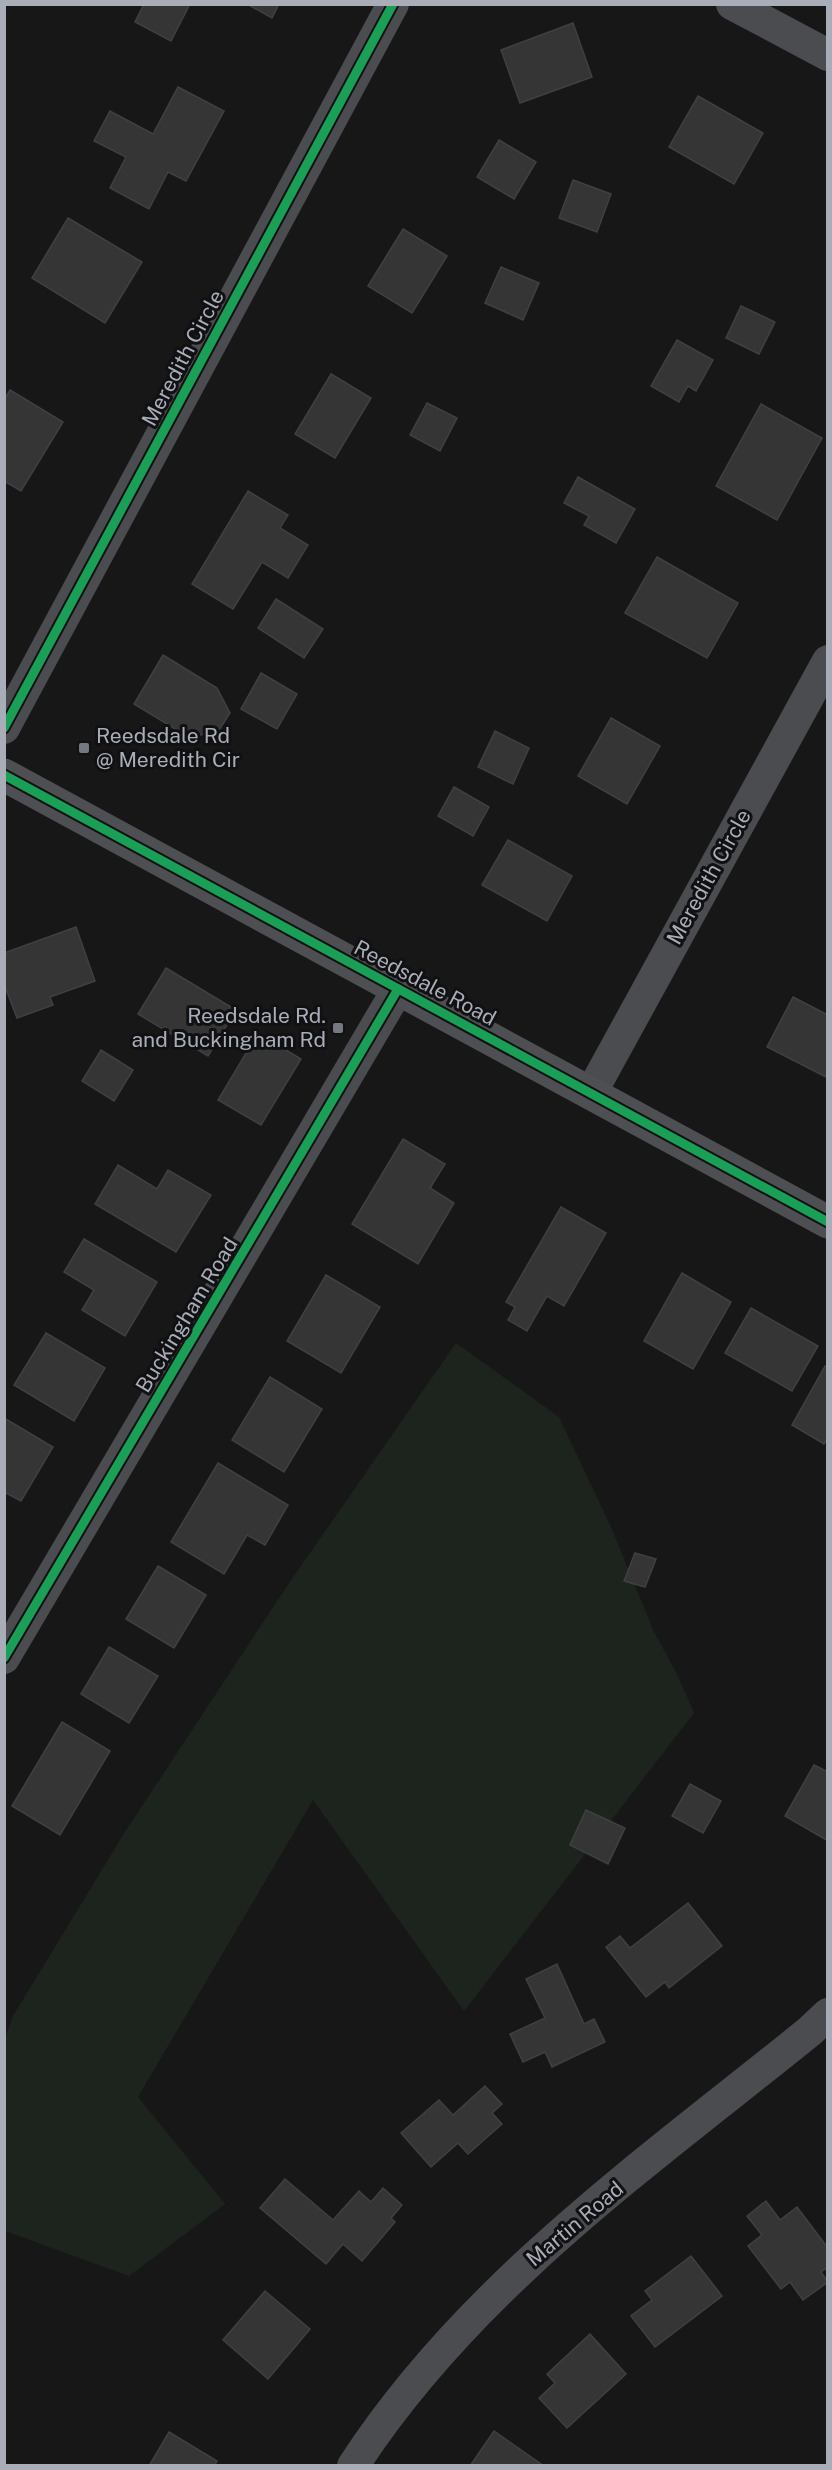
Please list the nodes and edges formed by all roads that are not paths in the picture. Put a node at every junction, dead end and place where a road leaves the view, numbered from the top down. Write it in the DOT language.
graph roads {
  1 [pos="393,4"];
  2 [pos="732,4"];
  3 [pos="828,55"];
  4 [pos="828,661"];
  5 [pos="4,728"];
  6 [pos="4,775"];
  7 [pos="398,989"];
  8 [pos="591,1093"];
  9 [pos="828,1222"];
  10 [pos="4,1658"];
  11 [pos="828,2014"];
  12 [pos="353,2466"];
  1 -- 5 [label="street, Meredith Circle"];
  2 -- 3 [label="street"];
  4 -- 8 [label="street, Meredith Circle"];
  6 -- 7 [label="main road, Reedsdale Road"];
  7 -- 8 [label="main road, Reedsdale Road"];
  7 -- 10 [label="street, Buckingham Road"];
  8 -- 9 [label="main road, Reedsdale Road"];
  11 -- 12 [label="street, Martin Road"];
}
